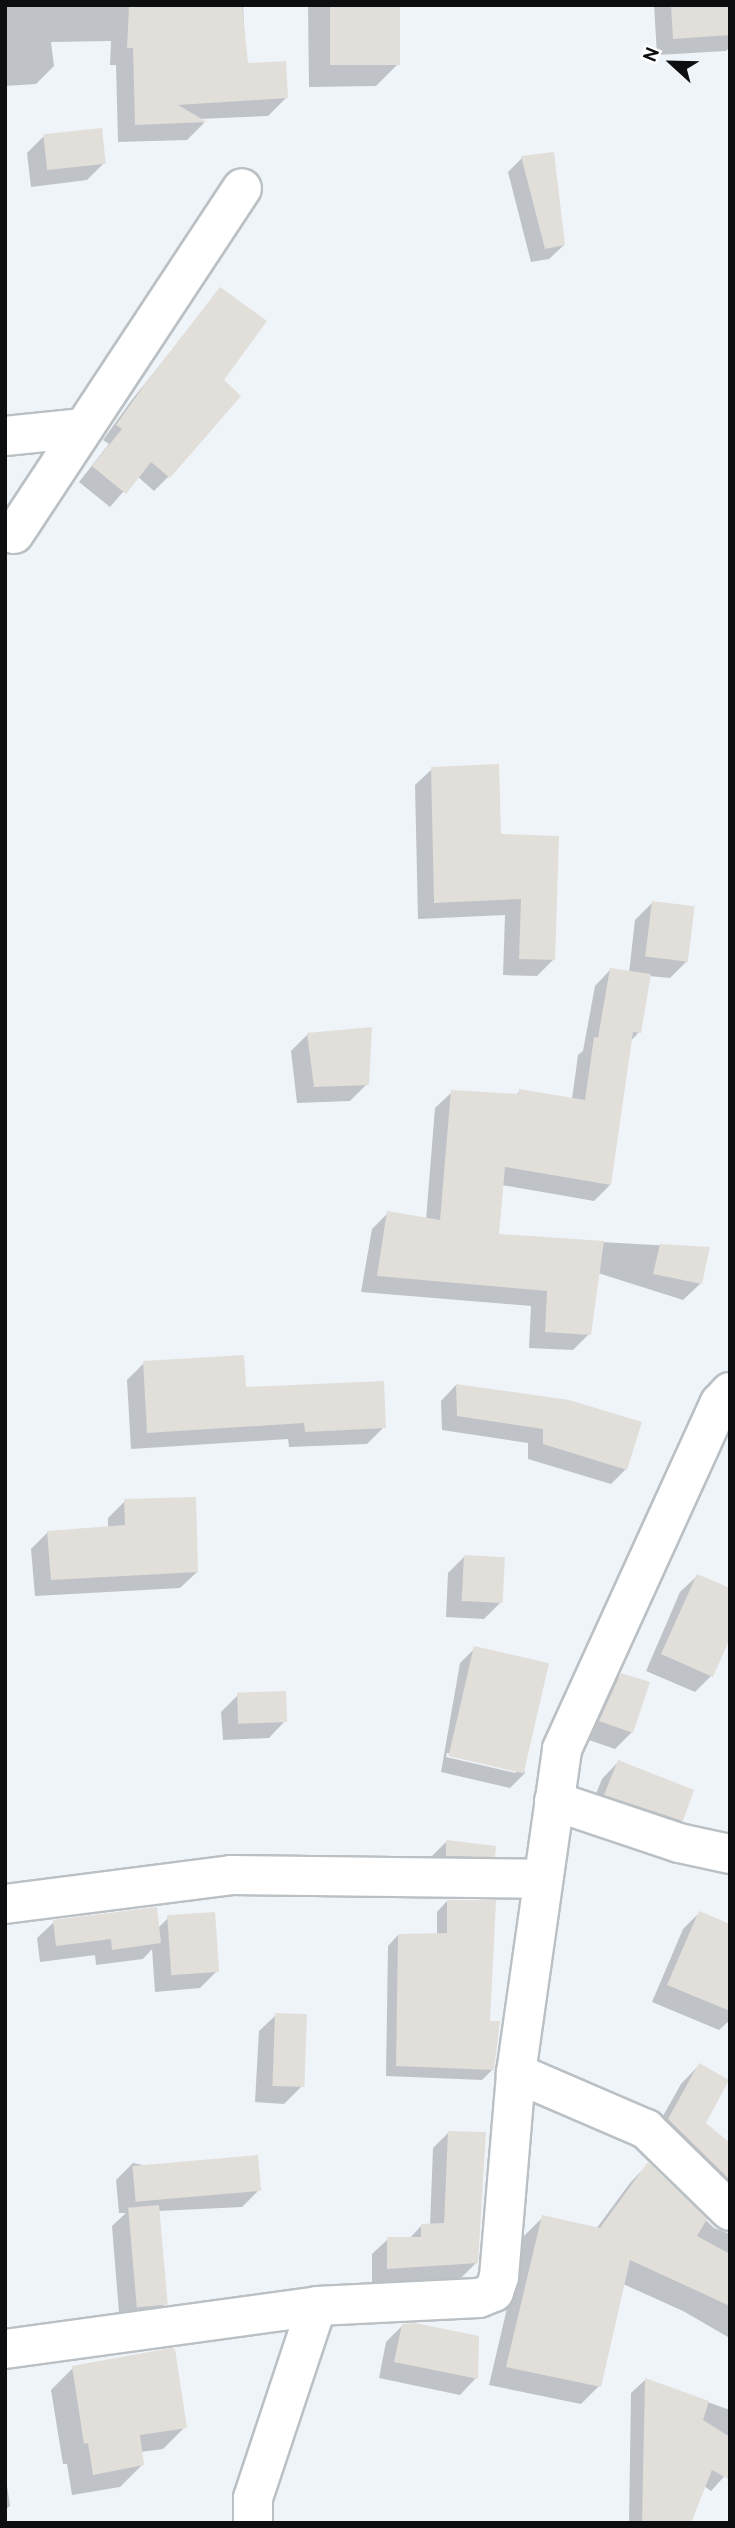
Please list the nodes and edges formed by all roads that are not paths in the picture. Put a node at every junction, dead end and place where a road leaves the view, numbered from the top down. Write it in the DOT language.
graph roads {
  1 [pos="242,188"];
  2 [pos="84,428"];
  3 [pos="5,436"];
  4 [pos="14,534"];
  5 [pos="730,1392"];
  6 [pos="554,1801"];
  7 [pos="730,1854"];
  8 [pos="543,1879"];
  9 [pos="5,1904"];
  10 [pos="516,2073"];
  11 [pos="730,2211"];
  12 [pos="317,2306"];
  13 [pos="5,2349"];
  14 [pos="253,2523"];
  1 -- 2 [label="street"];
  2 -- 3 [label="street"];
  2 -- 4 [label="street"];
  5 -- 6 [label="street"];
  6 -- 7 [label="street"];
  6 -- 8 [label="street"];
  8 -- 9 [label="street"];
  8 -- 10 [label="street"];
  10 -- 11 [label="street"];
  10 -- 12 [label="street"];
  12 -- 13 [label="street"];
  12 -- 14 [label="street"];
}
